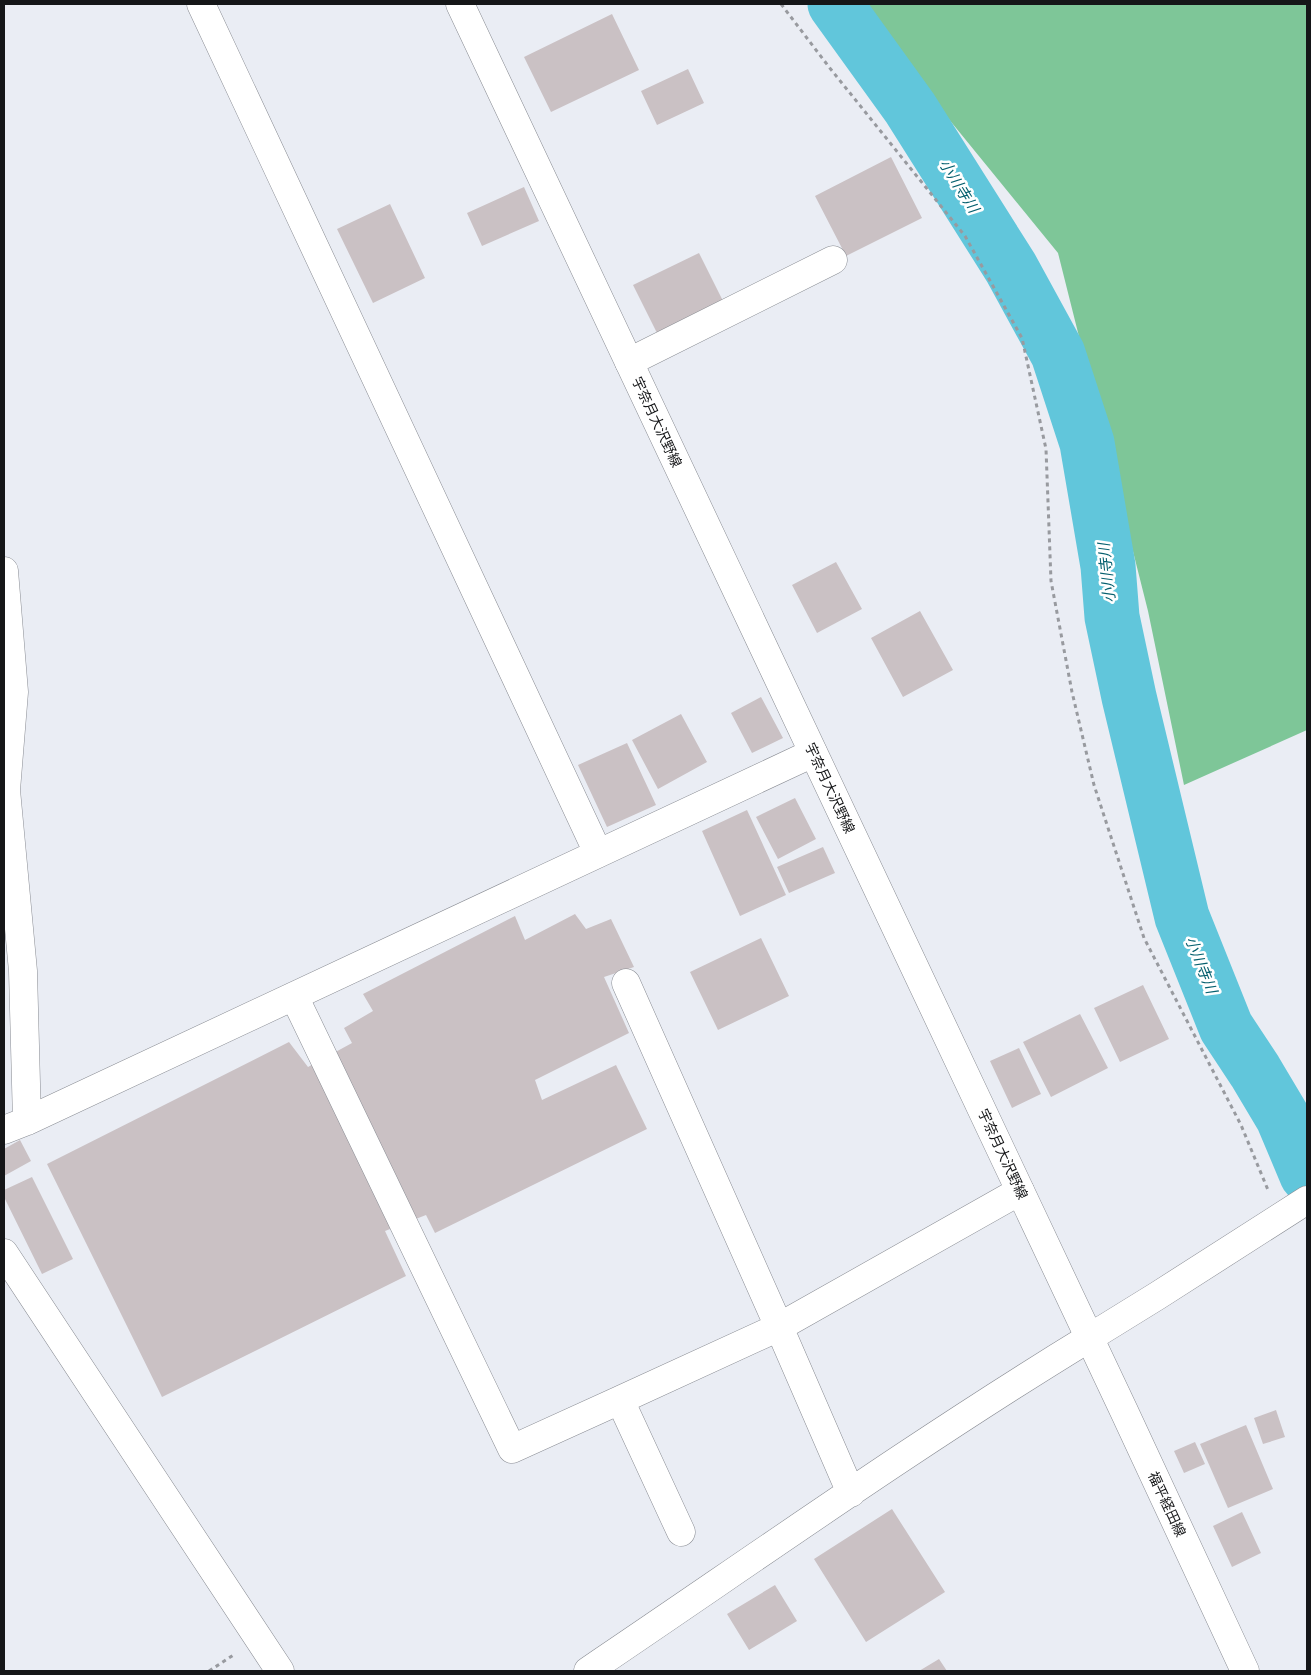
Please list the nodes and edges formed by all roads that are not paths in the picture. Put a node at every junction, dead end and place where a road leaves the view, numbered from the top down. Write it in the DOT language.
graph roads {
  1 [pos="201,4"];
  2 [pos="460,4"];
  3 [pos="833,260"];
  4 [pos="628,362"];
  5 [pos="4,571"];
  6 [pos="813,753"];
  7 [pos="598,853"];
  8 [pos="626,983"];
  9 [pos="294,996"];
  10 [pos="16,1125"];
  11 [pos="1020,1191"];
  12 [pos="1307,1200"];
  13 [pos="4,1254"];
  14 [pos="779,1328"];
  15 [pos="1089,1338"];
  16 [pos="620,1400"];
  17 [pos="851,1493"];
  18 [pos="681,1532"];
  19 [pos="604,1667"];
  20 [pos="280,1671"];
  21 [pos="1244,1671"];
  1 -- 7 [label="street"];
  2 -- 4 [label="street, 宇奈月大沢野線"];
  3 -- 4 [label="street"];
  4 -- 6 [label="street, 宇奈月大沢野線"];
  5 -- 10 [label="street"];
  6 -- 7 [label="street"];
  6 -- 11 [label="street, 宇奈月大沢野線"];
  7 -- 9 [label="street"];
  8 -- 14 [label="street"];
  9 -- 10 [label="street"];
  9 -- 16 [label="street"];
  11 -- 14 [label="street"];
  11 -- 15 [label="street, 宇奈月大沢野線"];
  12 -- 15 [label="street"];
  13 -- 20 [label="street"];
  14 -- 16 [label="street"];
  14 -- 17 [label="street"];
  15 -- 17 [label="street"];
  15 -- 21 [label="street, 福平経田線"];
  16 -- 18 [label="street"];
  17 -- 19 [label="street"];
}
